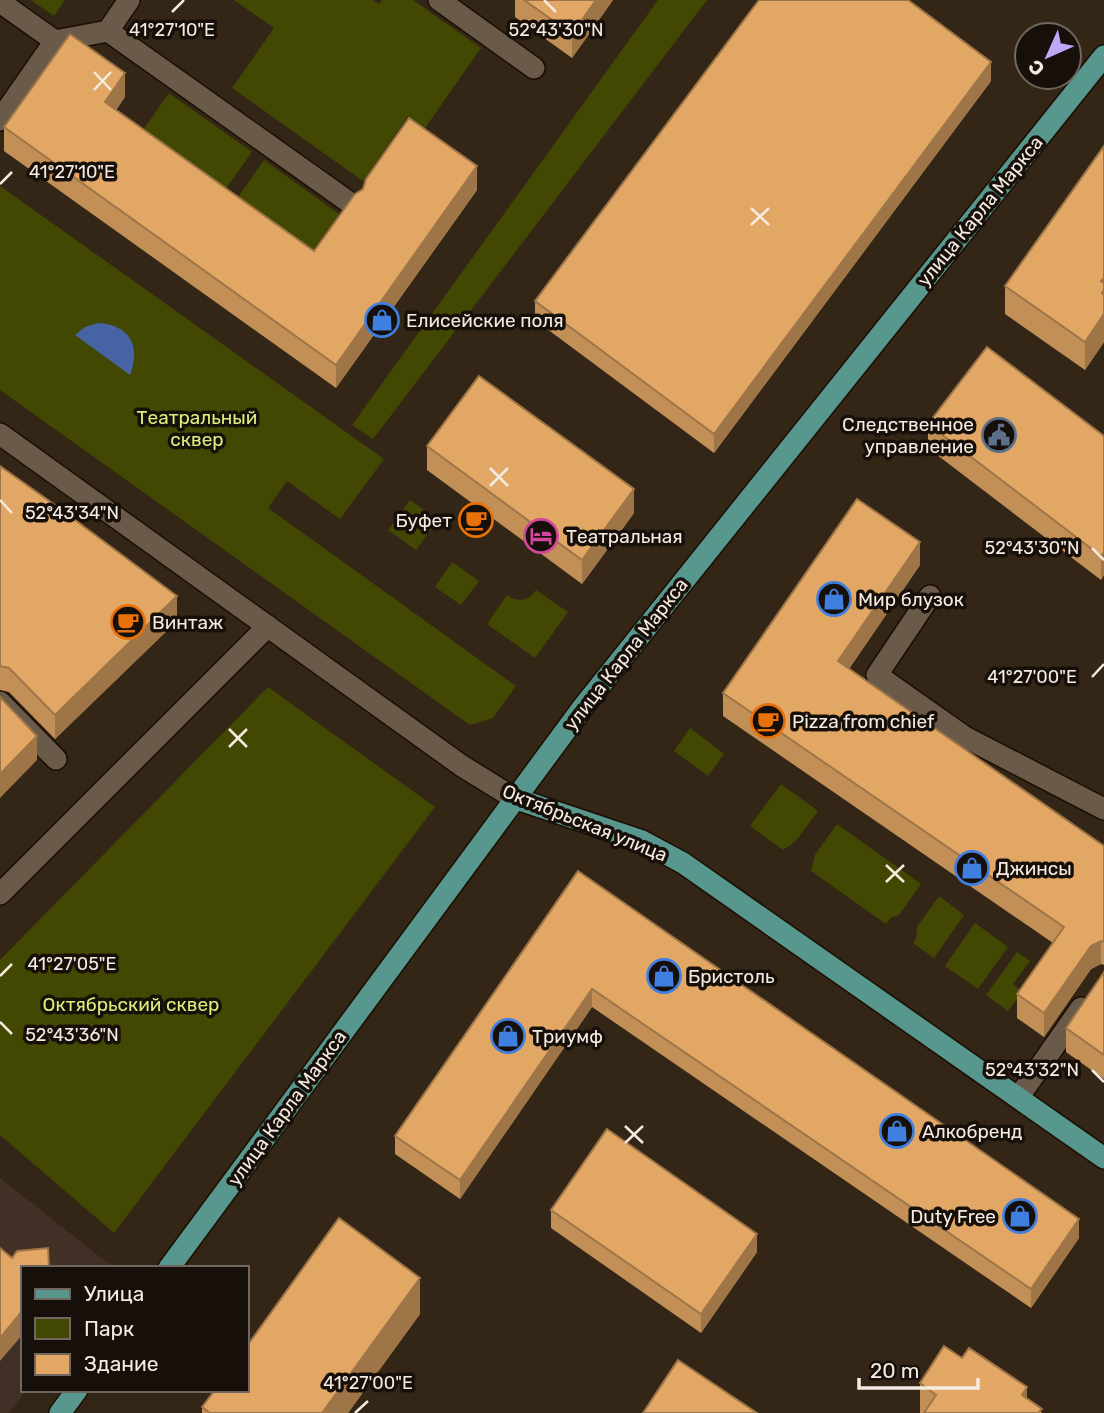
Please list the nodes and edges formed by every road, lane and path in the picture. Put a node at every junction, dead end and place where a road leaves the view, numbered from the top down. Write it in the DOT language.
graph roads {
  1 [pos="129,0"];
  2 [pos="439,0"];
  3 [pos="0,2"];
  4 [pos="108,31"];
  5 [pos="55,41"];
  6 [pos="1104,56"];
  7 [pos="534,68"];
  8 [pos="0,120"];
  9 [pos="353,205"];
  10 [pos="0,434"];
  11 [pos="930,596"];
  12 [pos="268,626"];
  13 [pos="0,702"];
  14 [pos="56,759"];
  15 [pos="513,799"];
  16 [pos="1104,808"];
  17 [pos="0,894"];
  18 [pos="1089,996"];
  19 [pos="1018,1098"];
  20 [pos="1104,1158"];
  21 [pos="170,1266"];
  22 [pos="76,1392"];
  23 [pos="61,1413"];
  1 -- 4 [label="street"];
  2 -- 7 [label="street"];
  3 -- 5 [label="street"];
  4 -- 5 [label="street"];
  4 -- 9 [label="street"];
  5 -- 8 [label="street"];
  6 -- 15 [label="main road, улица Карла Маркса"];
  10 -- 12 [label="street, Октябрьская улица"];
  11 -- 16 [label="street"];
  12 -- 15 [label="street, Октябрьская улица"];
  12 -- 17 [label="street"];
  13 -- 14 [label="street"];
  15 -- 19 [label="main road, Октябрьская улица"];
  15 -- 21 [label="main road, улица Карла Маркса"];
  18 -- 19 [label="street"];
  19 -- 20 [label="main road, Октябрьская улица"];
  22 -- 23 [label="main road"];
}
